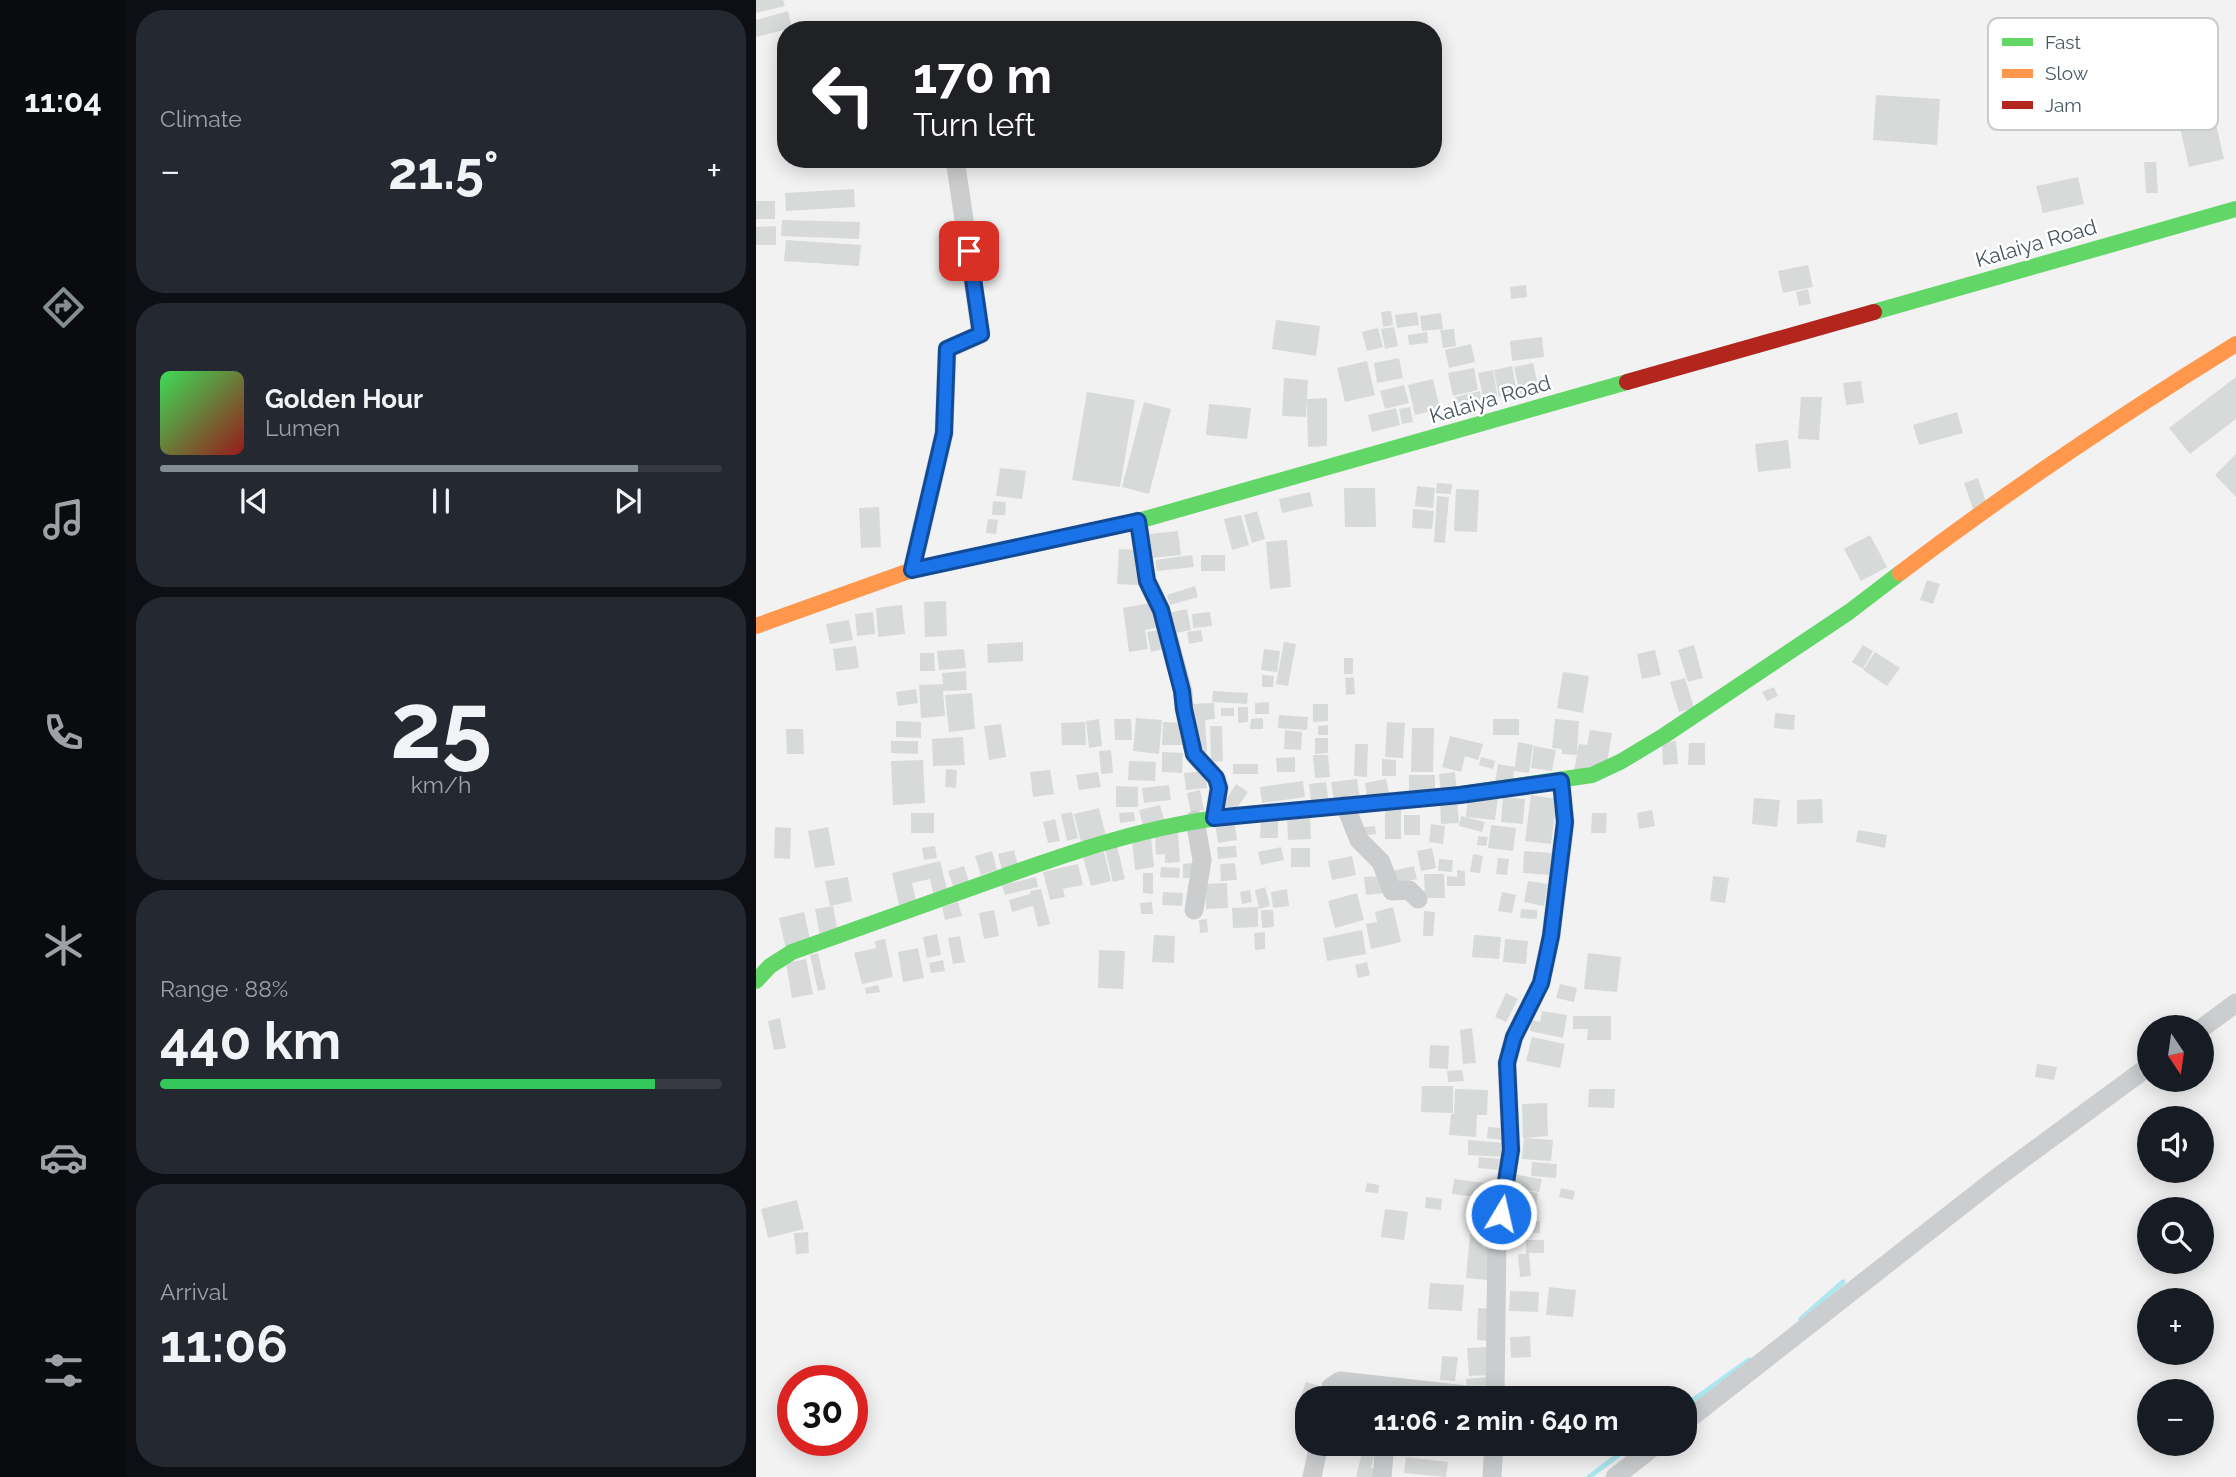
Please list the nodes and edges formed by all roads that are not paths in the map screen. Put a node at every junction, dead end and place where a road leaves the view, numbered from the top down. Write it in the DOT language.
graph roads {
  1 [pos="956,168"];
  2 [pos="2236,209"];
  3 [pos="2236,344"];
  4 [pos="1138,521"];
  5 [pos="912,570"];
  6 [pos="756,626"];
  7 [pos="1561,781"];
  8 [pos="1345,805"];
  9 [pos="1204,819"];
  10 [pos="1418,899"];
  11 [pos="1194,910"];
  12 [pos="756,981"];
  13 [pos="2236,1003"];
  14 [pos="2214,1019"];
  15 [pos="2137,1075"];
  16 [pos="1333,1386"];
  17 [pos="1362,1386"];
  18 [pos="1494,1386"];
  19 [pos="1697,1413"];
  20 [pos="1316,1456"];
  21 [pos="1384,1456"];
  22 [pos="1493,1456"];
  23 [pos="1642,1456"];
  24 [pos="1312,1477"];
  25 [pos="1382,1477"];
  26 [pos="1492,1477"];
  27 [pos="1615,1477"];
  1 -- 5 [label="street"];
  2 -- 4 [label="street, Kalaiya Road"];
  3 -- 7 [label="street"];
  4 -- 5 [label="street, Kalaiya Road"];
  4 -- 9 [label="street"];
  5 -- 6 [label="street, Kalaiya Road"];
  7 -- 8 [label="street"];
  7 -- 18 [label="street"];
  8 -- 9 [label="street"];
  8 -- 10 [label="street"];
  9 -- 11 [label="street"];
  9 -- 12 [label="street"];
  13 -- 14 [label="street"];
  15 -- 19 [label="street"];
  16 -- 17 [label="street"];
  20 -- 24 [label="street"];
  21 -- 25 [label="street"];
  22 -- 26 [label="street"];
  23 -- 27 [label="street"];
}
